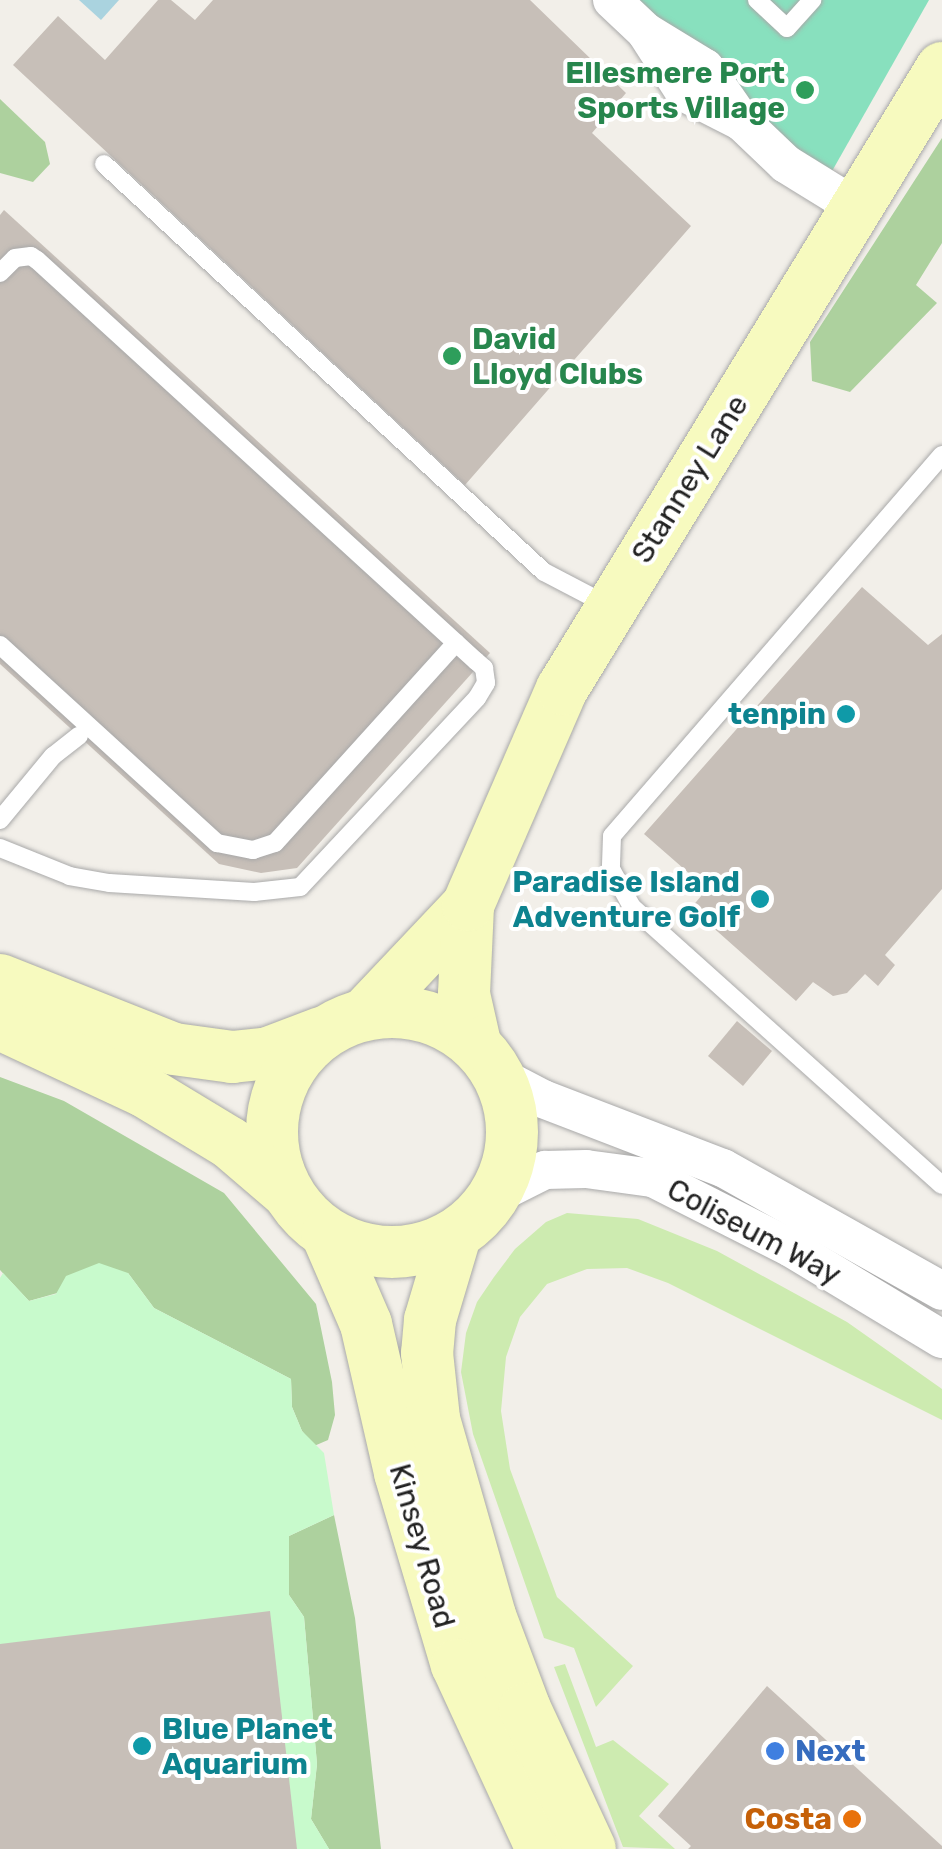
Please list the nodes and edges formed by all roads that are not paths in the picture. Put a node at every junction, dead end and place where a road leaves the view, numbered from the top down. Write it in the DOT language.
graph roads {
  1 [pos="612,0"];
  2 [pos="757,0"];
  3 [pos="812,0"];
  4 [pos="942,68"];
  5 [pos="104,164"];
  6 [pos="860,209"];
  7 [pos="0,274"];
  8 [pos="942,455"];
  9 [pos="612,608"];
  10 [pos="456,643"];
  11 [pos="0,645"];
  12 [pos="79,736"];
  13 [pos="0,780"];
  14 [pos="16,795"];
  15 [pos="0,820"];
  16 [pos="0,848"];
  17 [pos="468,905"];
  18 [pos="0,980"];
  19 [pos="345,1022"];
  20 [pos="0,1024"];
  21 [pos="488,1060"];
  22 [pos="942,1184"];
  23 [pos="286,1192"];
  24 [pos="497,1194"];
  25 [pos="327,1234"];
  26 [pos="455,1236"];
  27 [pos="942,1291"];
  28 [pos="942,1339"];
  29 [pos="525,1838"];
  30 [pos="590,1849"];
  1 -- 6 [label="street"];
  2 -- 3 [label="lane"];
  4 -- 6 [label="main road, Stanney Lane"];
  5 -- 9 [label="lane"];
  6 -- 9 [label="main road, Stanney Lane"];
  7 -- 10 [label="lane"];
  8 -- 22 [label="lane"];
  9 -- 17 [label="main road, Stanney Lane"];
  10 -- 11 [label="lane"];
  10 -- 16 [label="lane"];
  12 -- 14 [label="lane"];
  13 -- 14 [label="lane"];
  14 -- 15 [label="lane"];
  17 -- 19 [label="main road, Stanney Lane"];
  17 -- 21 [label="main road, Stanney Lane"];
  18 -- 19 [label="main road"];
  19 -- 21 [label="main road"];
  19 -- 23 [label="main road"];
  20 -- 23 [label="main road"];
  21 -- 24 [label="main road"];
  21 -- 27 [label="street, Coliseum Way"];
  23 -- 25 [label="main road"];
  24 -- 26 [label="main road"];
  24 -- 28 [label="street, Coliseum Way"];
  25 -- 26 [label="main road"];
  25 -- 29 [label="main road, Kinsey Road"];
  26 -- 30 [label="main road, Kinsey Road"];
}
